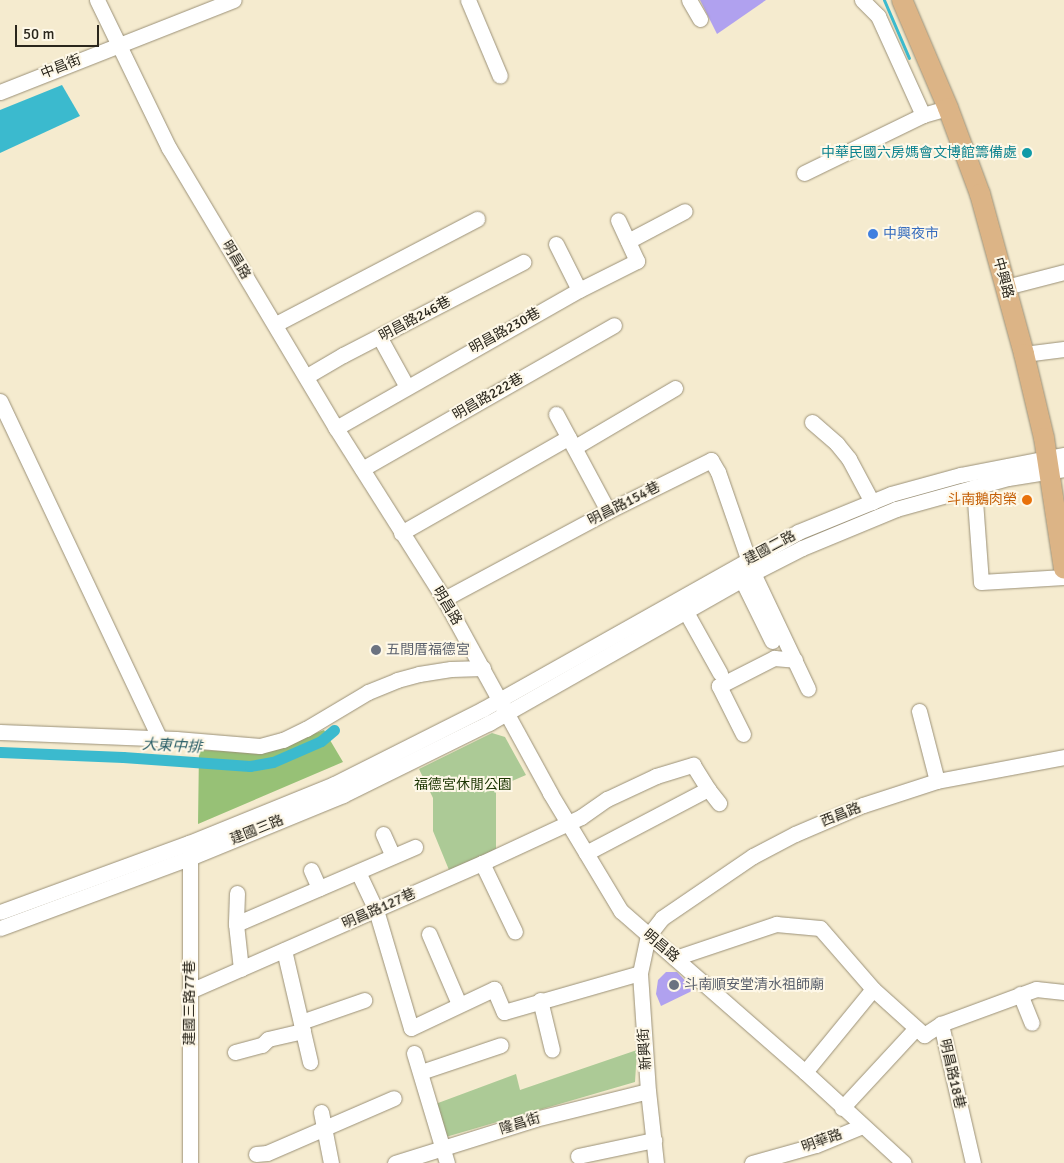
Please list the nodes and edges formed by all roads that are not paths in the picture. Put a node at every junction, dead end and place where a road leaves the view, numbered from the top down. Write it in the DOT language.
graph roads {
  1 [pos="97,0"];
  2 [pos="234,0"];
  3 [pos="468,0"];
  4 [pos="689,0"];
  5 [pos="862,0"];
  6 [pos="902,0"];
  7 [pos="700,19"];
  8 [pos="118,44"];
  9 [pos="500,76"];
  10 [pos="0,92"];
  11 [pos="948,108"];
  12 [pos="923,115"];
  13 [pos="804,173"];
  14 [pos="685,211"];
  15 [pos="477,219"];
  16 [pos="618,220"];
  17 [pos="628,241"];
  18 [pos="556,244"];
  19 [pos="523,262"];
  20 [pos="1064,272"];
  21 [pos="1006,287"];
  22 [pos="579,290"];
  23 [pos="276,324"];
  24 [pos="614,325"];
  25 [pos="380,338"];
  26 [pos="1064,349"];
  27 [pos="1024,354"];
  28 [pos="307,376"];
  29 [pos="407,387"];
  30 [pos="674,388"];
  31 [pos="0,401"];
  32 [pos="556,414"];
  33 [pos="812,422"];
  34 [pos="336,428"];
  35 [pos="572,442"];
  36 [pos="1056,463"];
  37 [pos="362,469"];
  38 [pos="974,487"];
  39 [pos="872,502"];
  40 [pos="608,511"];
  41 [pos="402,533"];
  42 [pos="1064,568"];
  43 [pos="748,571"];
  44 [pos="1064,576"];
  45 [pos="444,599"];
  46 [pos="686,612"];
  47 [pos="772,641"];
  48 [pos="795,660"];
  49 [pos="483,668"];
  50 [pos="720,674"];
  51 [pos="808,689"];
  52 [pos="503,707"];
  53 [pos="919,711"];
  54 [pos="0,732"];
  55 [pos="744,734"];
  56 [pos="160,739"];
  57 [pos="1064,757"];
  58 [pos="937,782"];
  59 [pos="708,788"];
  60 [pos="719,803"];
  61 [pos="568,823"];
  62 [pos="383,834"];
  63 [pos="415,847"];
  64 [pos="190,850"];
  65 [pos="586,853"];
  66 [pos="393,856"];
  67 [pos="482,863"];
  68 [pos="311,870"];
  69 [pos="358,872"];
  70 [pos="319,888"];
  71 [pos="237,893"];
  72 [pos="376,910"];
  73 [pos="0,912"];
  74 [pos="236,924"];
  75 [pos="0,928"];
  76 [pos="515,932"];
  77 [pos="429,934"];
  78 [pos="648,936"];
  79 [pos="284,950"];
  80 [pos="675,958"];
  81 [pos="240,969"];
  82 [pos="640,973"];
  83 [pos="874,989"];
  84 [pos="190,991"];
  85 [pos="1064,992"];
  86 [pos="1020,994"];
  87 [pos="364,1000"];
  88 [pos="540,1000"];
  89 [pos="460,1004"];
  90 [pos="1032,1023"];
  91 [pos="941,1024"];
  92 [pos="302,1026"];
  93 [pos="916,1028"];
  94 [pos="501,1045"];
  95 [pos="552,1050"];
  96 [pos="234,1052"];
  97 [pos="414,1053"];
  98 [pos="310,1062"];
  99 [pos="421,1072"];
  100 [pos="804,1072"];
  101 [pos="648,1091"];
  102 [pos="394,1098"];
  103 [pos="842,1108"];
  104 [pos="321,1112"];
  105 [pos="862,1126"];
  106 [pos="324,1128"];
  107 [pos="654,1140"];
  108 [pos="443,1148"];
  109 [pos="256,1154"];
  110 [pos="578,1156"];
  111 [pos="762,1162"];
  112 [pos="190,1163"];
  113 [pos="331,1163"];
  114 [pos="395,1163"];
  115 [pos="448,1163"];
  116 [pos="656,1163"];
  117 [pos="904,1163"];
  118 [pos="973,1163"];
  1 -- 8 [label="street, 明昌路"];
  2 -- 8 [label="street, 中昌街"];
  3 -- 9 [label="street"];
  4 -- 7 [label="street"];
  5 -- 12 [label="street"];
  6 -- 11 [label="main road, 中興路"];
  8 -- 10 [label="street, 中昌街"];
  8 -- 23 [label="street, 明昌路"];
  11 -- 12 [label="street"];
  11 -- 21 [label="main road, 中興路"];
  12 -- 13 [label="street"];
  14 -- 17 [label="street"];
  15 -- 23 [label="street"];
  16 -- 17 [label="street, 明昌路230巷"];
  17 -- 22 [label="street, 明昌路230巷"];
  18 -- 22 [label="street"];
  19 -- 25 [label="street, 明昌路246巷"];
  20 -- 21 [label="street"];
  21 -- 27 [label="main road, 中興路"];
  22 -- 29 [label="street, 明昌路230巷"];
  23 -- 28 [label="street, 明昌路"];
  24 -- 37 [label="street, 明昌路222巷"];
  25 -- 28 [label="street, 明昌路246巷"];
  25 -- 29 [label="street"];
  26 -- 27 [label="street"];
  27 -- 36 [label="main road, 中興路"];
  28 -- 34 [label="street, 明昌路"];
  29 -- 34 [label="street, 明昌路230巷"];
  30 -- 35 [label="street"];
  31 -- 56 [label="street"];
  32 -- 35 [label="street"];
  33 -- 39 [label="street"];
  34 -- 37 [label="street, 明昌路"];
  35 -- 40 [label="street"];
  35 -- 41 [label="street"];
  36 -- 38 [label="street, 建國二路"];
  36 -- 39 [label="street, 建國二路"];
  36 -- 42 [label="main road, 中興路"];
  37 -- 41 [label="street, 明昌路"];
  38 -- 43 [label="street, 建國二路"];
  38 -- 44 [label="street"];
  39 -- 43 [label="street, 建國二路"];
  40 -- 43 [label="street, 明昌路154巷"];
  40 -- 45 [label="street, 明昌路154巷"];
  41 -- 45 [label="street, 明昌路"];
  43 -- 46 [label="street, 建國二路"];
  43 -- 47 [label="street"];
  43 -- 48 [label="street"];
  43 -- 52 [label="street, 建國二路"];
  45 -- 49 [label="street, 明昌路"];
  46 -- 50 [label="street"];
  46 -- 52 [label="street, 建國二路"];
  48 -- 51 [label="street"];
  48 -- 55 [label="street"];
  49 -- 52 [label="street, 明昌路"];
  49 -- 56 [label="street"];
  52 -- 61 [label="street, 明昌路"];
  52 -- 64 [label="street, 建國三路"];
  53 -- 58 [label="street"];
  54 -- 56 [label="street"];
  57 -- 58 [label="street, 西昌路"];
  58 -- 78 [label="street, 西昌路"];
  59 -- 60 [label="street"];
  59 -- 61 [label="street, 明昌路127巷"];
  59 -- 65 [label="street"];
  61 -- 65 [label="street, 明昌路"];
  61 -- 67 [label="street, 明昌路127巷"];
  62 -- 66 [label="street"];
  63 -- 66 [label="street"];
  64 -- 73 [label="street, 建國三路"];
  64 -- 75 [label="street, 建國三路"];
  64 -- 84 [label="street, 建國三路77巷"];
  65 -- 78 [label="street, 明昌路"];
  66 -- 69 [label="street"];
  67 -- 72 [label="street, 明昌路127巷"];
  67 -- 76 [label="street"];
  68 -- 70 [label="street"];
  69 -- 70 [label="street"];
  69 -- 72 [label="street"];
  70 -- 74 [label="street"];
  71 -- 74 [label="street"];
  72 -- 79 [label="street, 明昌路127巷"];
  72 -- 89 [label="street"];
  74 -- 81 [label="street"];
  77 -- 89 [label="street"];
  78 -- 80 [label="street, 明昌路"];
  78 -- 82 [label="street, 新興街"];
  79 -- 81 [label="street, 明昌路127巷"];
  79 -- 92 [label="street"];
  80 -- 83 [label="street"];
  80 -- 100 [label="street, 明昌路"];
  81 -- 84 [label="street, 明昌路127巷"];
  82 -- 88 [label="street"];
  82 -- 101 [label="street, 新興街"];
  83 -- 93 [label="street"];
  83 -- 100 [label="street"];
  84 -- 112 [label="street, 建國三路77巷"];
  85 -- 86 [label="street, 明昌路18巷"];
  86 -- 90 [label="street"];
  86 -- 91 [label="street, 明昌路18巷"];
  87 -- 92 [label="street"];
  88 -- 89 [label="street"];
  88 -- 95 [label="street"];
  91 -- 93 [label="street"];
  91 -- 118 [label="street, 明昌路18巷"];
  92 -- 96 [label="street"];
  92 -- 98 [label="street"];
  93 -- 103 [label="street"];
  94 -- 99 [label="street"];
  97 -- 99 [label="street"];
  99 -- 108 [label="street"];
  100 -- 103 [label="street, 明昌路"];
  101 -- 107 [label="street, 新興街"];
  101 -- 108 [label="street, 隆昌街"];
  102 -- 106 [label="street"];
  103 -- 105 [label="street, 明昌路"];
  104 -- 106 [label="street"];
  105 -- 111 [label="street, 明華路"];
  105 -- 117 [label="street, 明昌路"];
  106 -- 109 [label="street"];
  106 -- 113 [label="street"];
  107 -- 110 [label="street"];
  107 -- 116 [label="street, 新興街"];
  108 -- 114 [label="street, 隆昌街"];
  108 -- 115 [label="street"];
}
